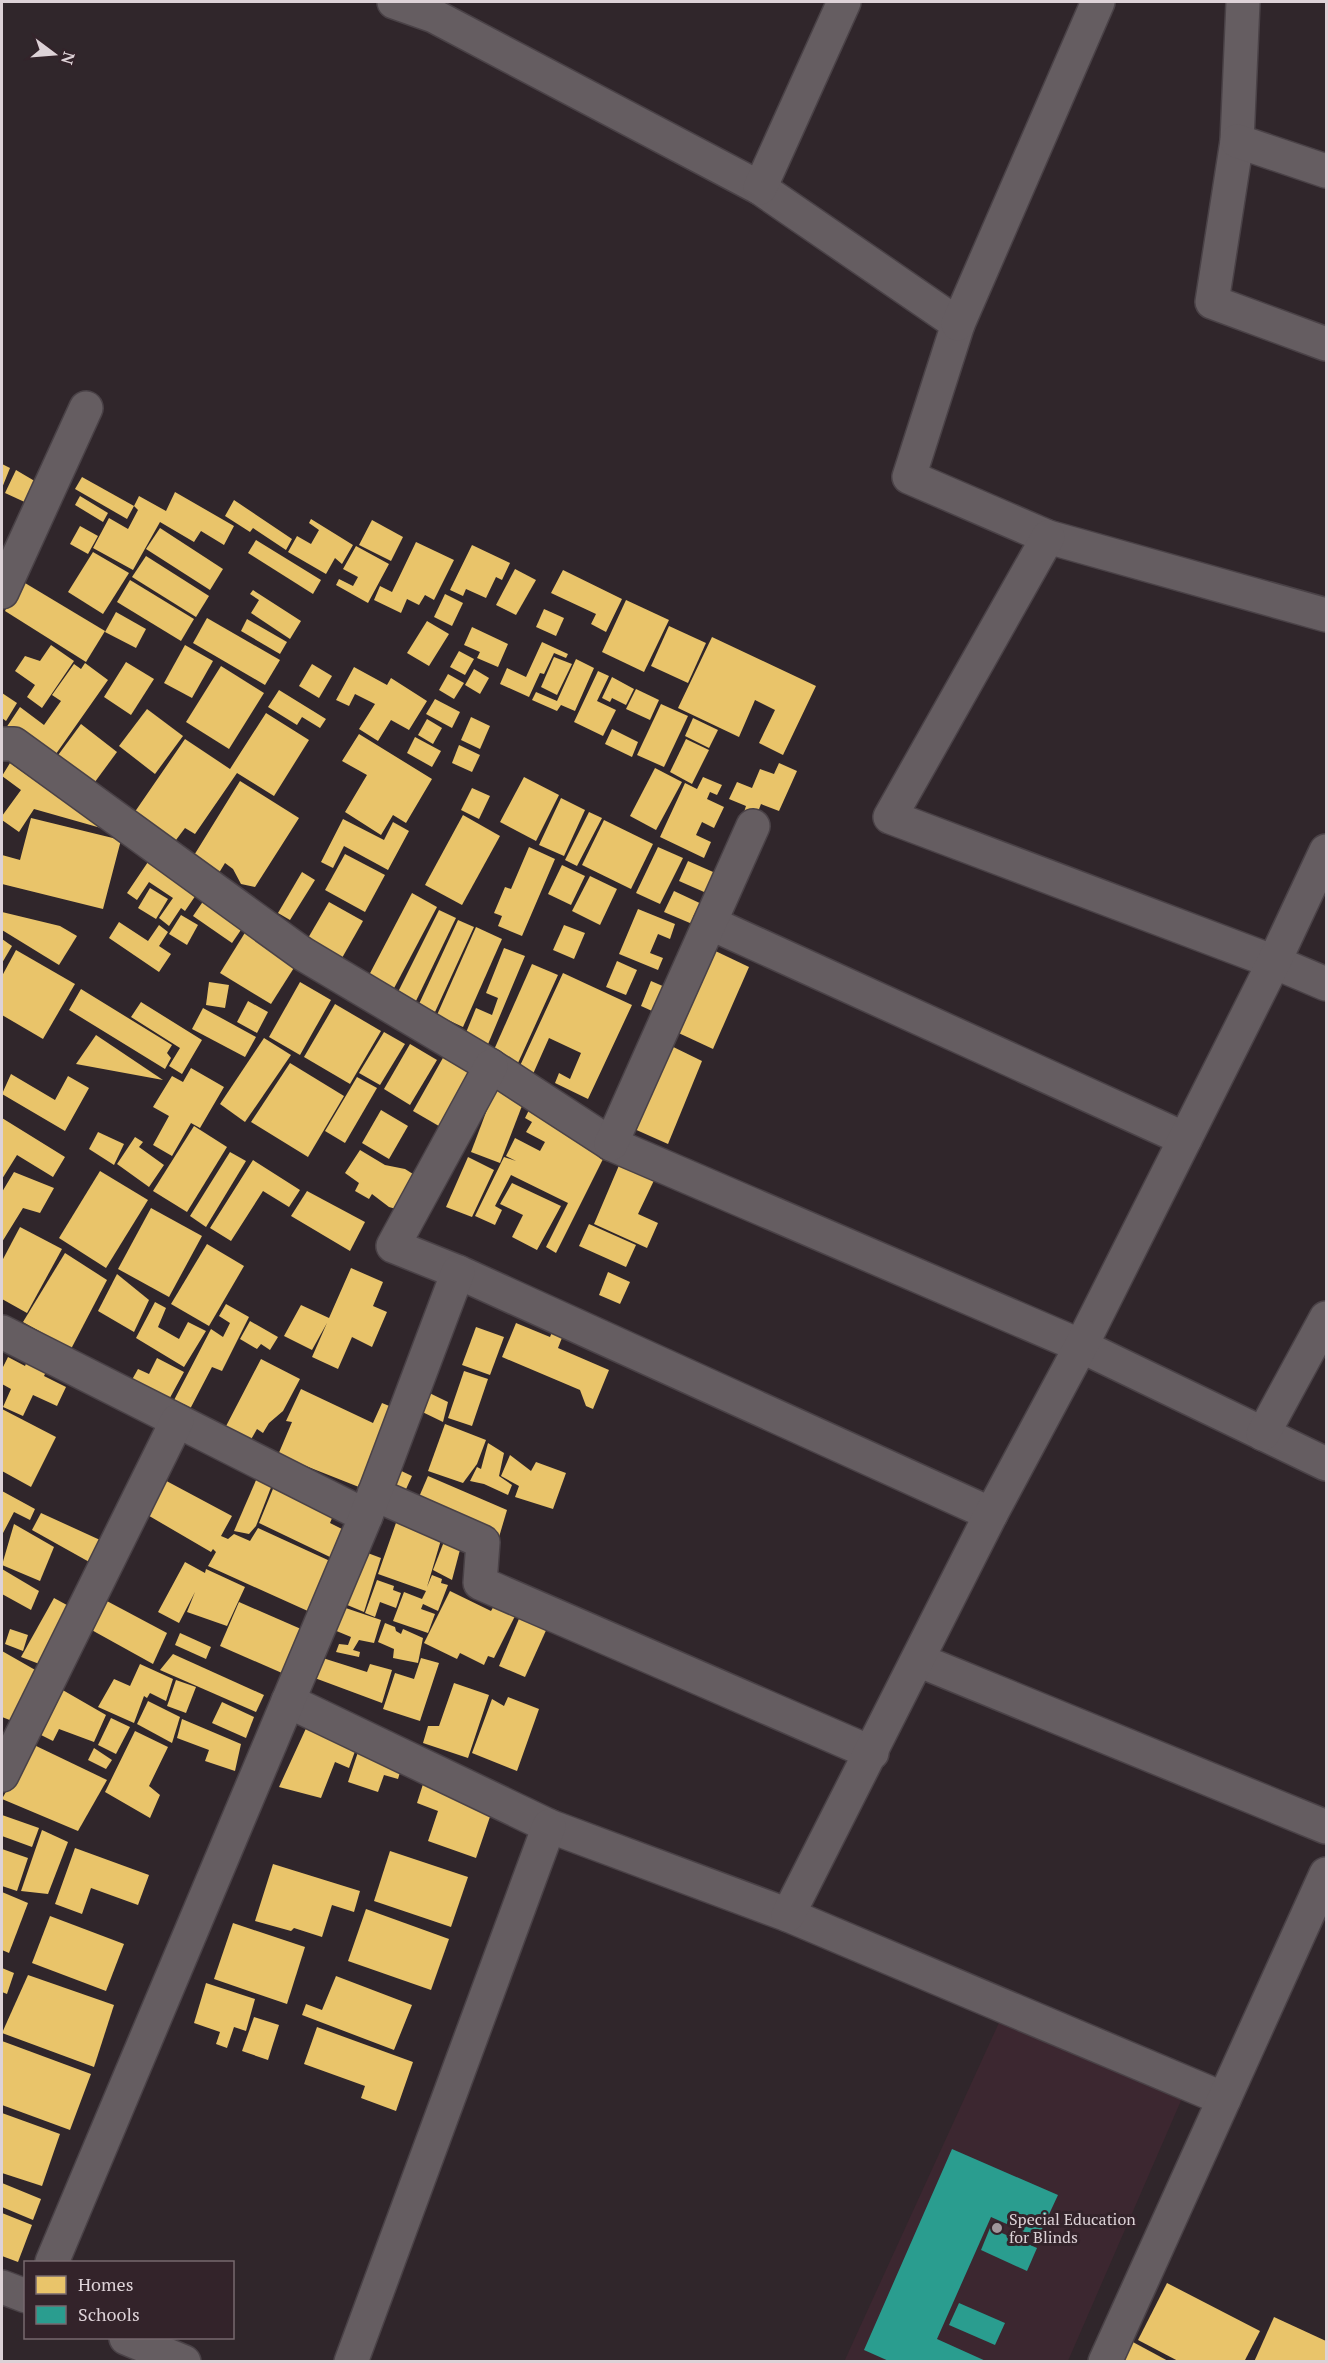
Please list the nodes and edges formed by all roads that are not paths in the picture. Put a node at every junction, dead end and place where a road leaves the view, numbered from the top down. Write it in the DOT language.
graph roads {
  1 [pos="394,2"];
  2 [pos="844,2"];
  3 [pos="1098,2"];
  4 [pos="1236,4"];
  5 [pos="1237,141"];
  6 [pos="1326,171"];
  7 [pos="760,188"];
  8 [pos="958,324"];
  9 [pos="1326,344"];
  10 [pos="86,408"];
  11 [pos="1048,537"];
  12 [pos="2,592"];
  13 [pos="1326,615"];
  14 [pos="2,744"];
  15 [pos="753,826"];
  16 [pos="1326,851"];
  17 [pos="710,923"];
  18 [pos="1274,962"];
  19 [pos="1326,984"];
  20 [pos="490,1066"];
  21 [pos="1185,1139"];
  22 [pos="611,1144"];
  23 [pos="458,1272"];
  24 [pos="1326,1318"];
  25 [pos="4,1341"];
  26 [pos="1081,1346"];
  27 [pos="177,1421"];
  28 [pos="1263,1434"];
  29 [pos="1326,1464"];
  30 [pos="370,1505"];
  31 [pos="991,1514"];
  32 [pos="918,1660"];
  33 [pos="288,1701"];
  34 [pos="872,1753"];
  35 [pos="2,1775"];
  36 [pos="549,1826"];
  37 [pos="1326,1827"];
  38 [pos="1326,1874"];
  39 [pos="788,1916"];
  40 [pos="1224,2099"];
  41 [pos="52,2261"];
  42 [pos="2,2287"];
  43 [pos="24,2295"];
  44 [pos="131,2339"];
  45 [pos="184,2361"];
  46 [pos="351,2361"];
  47 [pos="1105,2361"];
  1 -- 7 [label="street"];
  2 -- 7 [label="street"];
  3 -- 8 [label="street"];
  4 -- 5 [label="street"];
  5 -- 6 [label="street"];
  5 -- 9 [label="street"];
  7 -- 8 [label="street"];
  8 -- 11 [label="street"];
  10 -- 12 [label="street"];
  11 -- 13 [label="street"];
  11 -- 18 [label="street"];
  14 -- 20 [label="street"];
  15 -- 17 [label="street"];
  16 -- 18 [label="street"];
  17 -- 21 [label="street"];
  17 -- 22 [label="street"];
  18 -- 19 [label="street"];
  18 -- 21 [label="street"];
  20 -- 22 [label="street"];
  20 -- 23 [label="street"];
  21 -- 26 [label="street"];
  22 -- 26 [label="street"];
  23 -- 30 [label="street"];
  23 -- 31 [label="street"];
  24 -- 28 [label="street"];
  25 -- 27 [label="street"];
  26 -- 28 [label="street"];
  26 -- 31 [label="street"];
  27 -- 30 [label="street"];
  27 -- 35 [label="street"];
  28 -- 29 [label="street"];
  30 -- 33 [label="street"];
  30 -- 34 [label="street"];
  31 -- 32 [label="street"];
  32 -- 34 [label="street"];
  32 -- 37 [label="street"];
  33 -- 36 [label="street"];
  33 -- 41 [label="street"];
  34 -- 39 [label="street"];
  36 -- 39 [label="street"];
  36 -- 46 [label="street"];
  38 -- 40 [label="street"];
  39 -- 40 [label="street"];
  40 -- 47 [label="street"];
  42 -- 43 [label="street"];
  44 -- 45 [label="street"];
}
